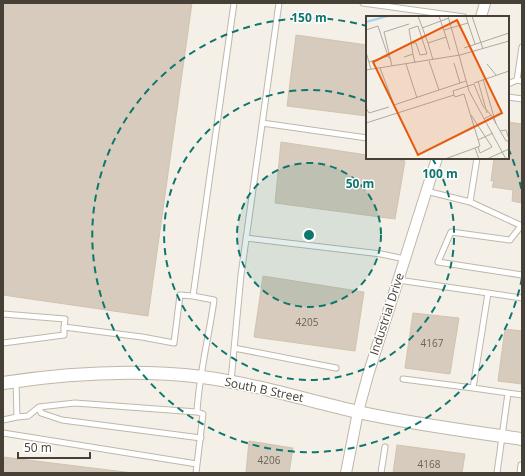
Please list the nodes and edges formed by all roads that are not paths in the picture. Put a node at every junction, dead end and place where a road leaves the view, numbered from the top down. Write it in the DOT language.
graph roads {
  1 [pos="234,3"];
  2 [pos="279,3"];
  3 [pos="363,3"];
  4 [pos="485,3"];
  5 [pos="457,16"];
  6 [pos="481,16"];
  7 [pos="522,48"];
  8 [pos="519,81"];
  9 [pos="509,84"];
  10 [pos="509,97"];
  11 [pos="522,99"];
  12 [pos="262,123"];
  13 [pos="366,138"];
  14 [pos="436,159"];
  15 [pos="477,159"];
  16 [pos="426,191"];
  17 [pos="470,202"];
  18 [pos="522,226"];
  19 [pos="246,238"];
  20 [pos="405,259"];
  21 [pos="522,275"];
  22 [pos="398,280"];
  23 [pos="488,293"];
  24 [pos="193,296"];
  25 [pos="522,298"];
  26 [pos="3,314"];
  27 [pos="64,327"];
  28 [pos="3,343"];
  29 [pos="234,348"];
  30 [pos="336,368"];
  31 [pos="201,377"];
  32 [pos="402,379"];
  33 [pos="16,381"];
  34 [pos="231,382"];
  35 [pos="3,383"];
  36 [pos="473,388"];
  37 [pos="508,393"];
  38 [pos="522,395"];
  39 [pos="39,407"];
  40 [pos="197,412"];
  41 [pos="358,412"];
  42 [pos="18,417"];
  43 [pos="3,420"];
  44 [pos="3,433"];
  45 [pos="502,436"];
  46 [pos="201,438"];
  47 [pos="522,439"];
  48 [pos="385,447"];
  49 [pos="197,464"];
  50 [pos="521,466"];
  51 [pos="196,473"];
  52 [pos="346,473"];
  53 [pos="381,473"];
  54 [pos="497,473"];
  55 [pos="520,473"];
  1 -- 24 [label="lane"];
  2 -- 12 [label="lane"];
  3 -- 5 [label="lane"];
  4 -- 6 [label="street"];
  7 -- 8 [label="lane"];
  8 -- 9 [label="lane"];
  10 -- 11 [label="lane"];
  12 -- 13 [label="lane"];
  12 -- 19 [label="lane"];
  14 -- 16 [label="street, Industrial Drive"];
  15 -- 17 [label="lane"];
  16 -- 17 [label="lane"];
  16 -- 20 [label="street, Industrial Drive"];
  17 -- 18 [label="lane"];
  18 -- 21 [label="lane"];
  19 -- 20 [label="lane"];
  19 -- 29 [label="lane"];
  20 -- 22 [label="street, Industrial Drive"];
  22 -- 23 [label="lane"];
  22 -- 41 [label="street, Industrial Drive"];
  23 -- 25 [label="lane"];
  23 -- 36 [label="lane"];
  24 -- 27 [label="lane"];
  24 -- 31 [label="lane"];
  26 -- 27 [label="lane"];
  27 -- 28 [label="lane"];
  29 -- 30 [label="lane"];
  29 -- 34 [label="lane"];
  31 -- 33 [label="street, South B Street"];
  31 -- 34 [label="street, South B Street"];
  31 -- 40 [label="lane"];
  32 -- 36 [label="lane"];
  33 -- 35 [label="street, South B Street"];
  33 -- 42 [label="lane"];
  34 -- 41 [label="street, South B Street"];
  36 -- 37 [label="lane"];
  37 -- 38 [label="lane"];
  37 -- 45 [label="lane"];
  39 -- 40 [label="lane"];
  39 -- 42 [label="lane"];
  39 -- 46 [label="lane"];
  40 -- 46 [label="lane"];
  41 -- 45 [label="street, South B Street"];
  41 -- 52 [label="street, Industrial Drive"];
  42 -- 43 [label="lane"];
  44 -- 49 [label="lane"];
  45 -- 47 [label="street, South B Street"];
  45 -- 54 [label="lane"];
  46 -- 49 [label="lane"];
  48 -- 53 [label="lane"];
  49 -- 51 [label="lane"];
  50 -- 55 [label="lane"];
}
